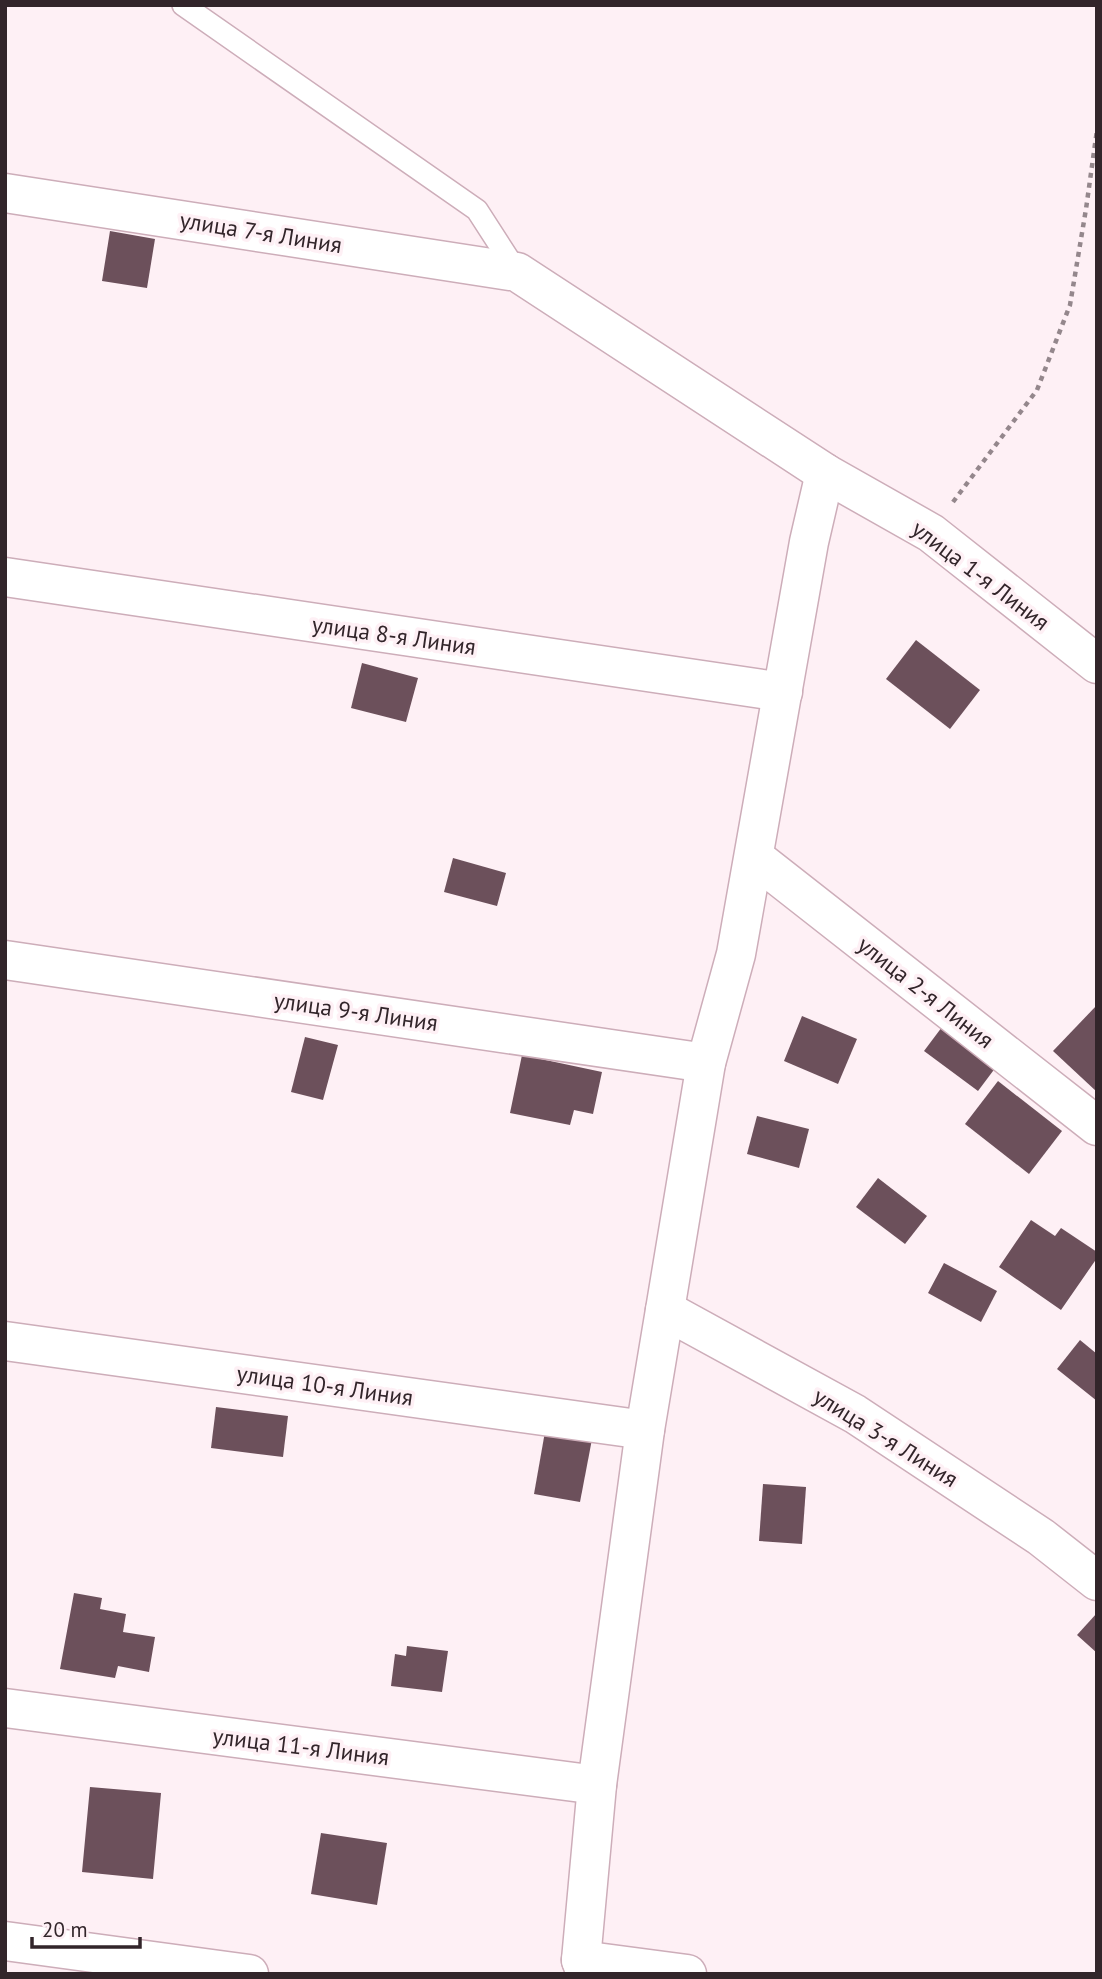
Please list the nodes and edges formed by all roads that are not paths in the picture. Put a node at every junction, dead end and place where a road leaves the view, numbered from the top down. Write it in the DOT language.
graph roads {
  1 [pos="183,5"];
  2 [pos="5,192"];
  3 [pos="517,272"];
  4 [pos="825,473"];
  5 [pos="5,577"];
  6 [pos="1097,664"];
  7 [pos="783,692"];
  8 [pos="754,857"];
  9 [pos="5,960"];
  10 [pos="706,1063"];
  11 [pos="1097,1126"];
  12 [pos="665,1310"];
  13 [pos="5,1341"];
  14 [pos="645,1430"];
  15 [pos="1097,1581"];
  16 [pos="5,1708"];
  17 [pos="597,1785"];
  18 [pos="5,1941"];
  19 [pos="584,1967"];
  20 [pos="249,1974"];
  21 [pos="687,1974"];
  1 -- 3 [label="lane"];
  2 -- 3 [label="street, улица 7-я Линия"];
  3 -- 4 [label="street, улица 1-я Линия"];
  4 -- 6 [label="street, улица 1-я Линия"];
  4 -- 7 [label="street"];
  5 -- 7 [label="street, улица 8-я Линия"];
  7 -- 8 [label="street"];
  8 -- 10 [label="street"];
  8 -- 11 [label="street, улица 2-я Линия"];
  9 -- 10 [label="street, улица 9-я Линия"];
  10 -- 12 [label="street"];
  12 -- 14 [label="street"];
  12 -- 15 [label="street, улица 3-я Линия"];
  13 -- 14 [label="street, улица 10-я Линия"];
  14 -- 17 [label="street"];
  16 -- 17 [label="street, улица 11-я Линия"];
  17 -- 19 [label="street"];
  18 -- 20 [label="street"];
  19 -- 21 [label="street"];
}
